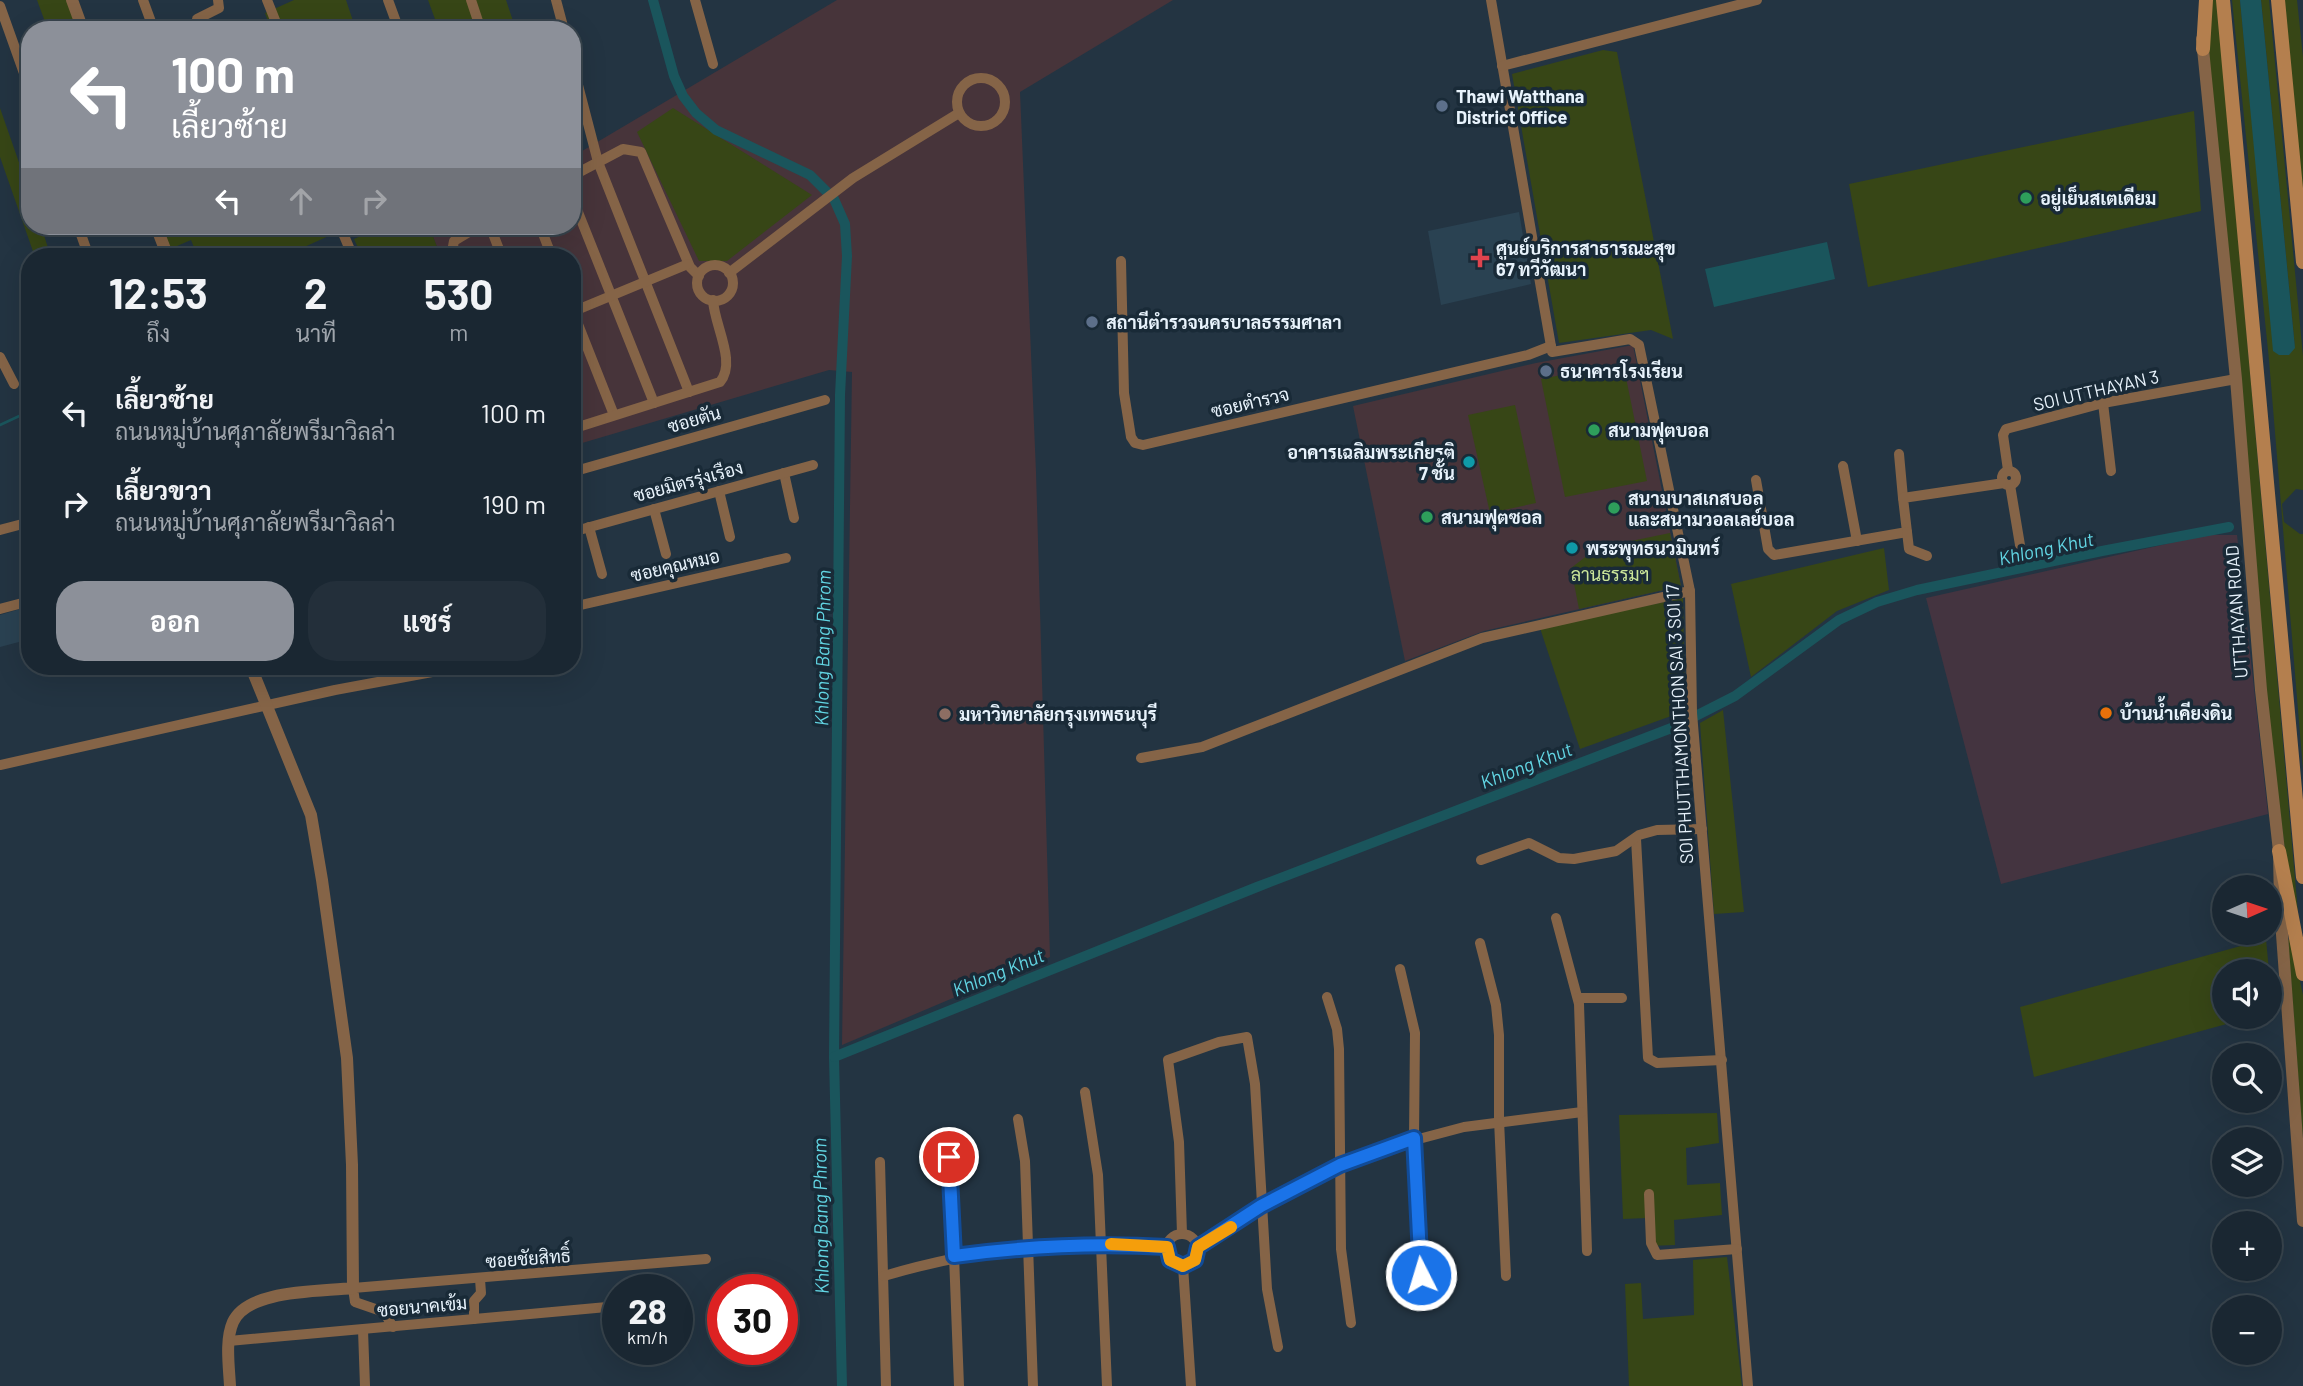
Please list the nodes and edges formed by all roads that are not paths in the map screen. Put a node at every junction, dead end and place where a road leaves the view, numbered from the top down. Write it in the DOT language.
graph roads {
  1 [pos="72,0"];
  2 [pos="143,0"];
  3 [pos="218,0"];
  4 [pos="267,0"];
  5 [pos="388,0"];
  6 [pos="471,0"];
  7 [pos="556,0"];
  8 [pos="695,0"];
  9 [pos="1491,0"];
  10 [pos="1757,0"];
  11 [pos="2198,0"];
  12 [pos="2206,0"];
  13 [pos="2223,0"];
  14 [pos="2278,0"];
  15 [pos="1712,5"];
  16 [pos="0,6"];
  17 [pos="80,21"];
  18 [pos="151,21"];
  19 [pos="197,21"];
  20 [pos="275,21"];
  21 [pos="396,21"];
  22 [pos="478,21"];
  23 [pos="562,21"];
  24 [pos="2203,49"];
  25 [pos="713,64"];
  26 [pos="21,65"];
  27 [pos="1502,66"];
  28 [pos="581,97"];
  29 [pos="959,113"];
  30 [pos="598,162"];
  31 [pos="581,171"];
  32 [pos="581,220"];
  33 [pos="464,235"];
  34 [pos="453,248"];
  35 [pos="1121,261"];
  36 [pos="2303,262"];
  37 [pos="688,264"];
  38 [pos="730,273"];
  39 [pos="699,276"];
  40 [pos="646,282"];
  41 [pos="611,296"];
  42 [pos="713,300"];
  43 [pos="581,308"];
  44 [pos="581,331"];
  45 [pos="1551,346"];
  46 [pos="0,357"];
  47 [pos="2236,379"];
  48 [pos="14,384"];
  49 [pos="689,392"];
  50 [pos="825,400"];
  51 [pos="654,403"];
  52 [pos="2103,403"];
  53 [pos="614,415"];
  54 [pos="581,426"];
  55 [pos="1899,454"];
  56 [pos="813,465"];
  57 [pos="1843,467"];
  58 [pos="581,469"];
  59 [pos="2110,471"];
  60 [pos="784,473"];
  61 [pos="1756,480"];
  62 [pos="2007,484"];
  63 [pos="719,491"];
  64 [pos="1903,498"];
  65 [pos="654,509"];
  66 [pos="794,518"];
  67 [pos="21,524"];
  68 [pos="589,527"];
  69 [pos="581,529"];
  70 [pos="0,530"];
  71 [pos="1907,532"];
  72 [pos="730,537"];
  73 [pos="1857,541"];
  74 [pos="2020,545"];
  75 [pos="666,554"];
  76 [pos="1927,556"];
  77 [pos="786,558"];
  78 [pos="602,574"];
  79 [pos="1690,592"];
  80 [pos="21,603"];
  81 [pos="581,605"];
  82 [pos="0,609"];
  83 [pos="253,675"];
  84 [pos="420,675"];
  85 [pos="267,706"];
  86 [pos="1141,758"];
  87 [pos="0,765"];
  88 [pos="1702,828"];
  89 [pos="1636,839"];
  90 [pos="2279,851"];
  91 [pos="1481,859"];
  92 [pos="2303,877"];
  93 [pos="1556,918"];
  94 [pos="1480,943"];
  95 [pos="1400,969"];
  96 [pos="2303,974"];
  97 [pos="1327,997"];
  98 [pos="1578,998"];
  99 [pos="1622,998"];
  100 [pos="1722,1060"];
  101 [pos="1085,1091"];
  102 [pos="1582,1112"];
  103 [pos="1018,1119"];
  104 [pos="1499,1121"];
  105 [pos="947,1136"];
  106 [pos="1414,1138"];
  107 [pos="880,1162"];
  108 [pos="1340,1165"];
  109 [pos="1649,1194"];
  110 [pos="1261,1206"];
  111 [pos="2303,1221"];
  112 [pos="1182,1234"];
  113 [pos="1102,1244"];
  114 [pos="1028,1246"];
  115 [pos="1167,1247"];
  116 [pos="1198,1247"];
  117 [pos="1737,1249"];
  118 [pos="1587,1251"];
  119 [pos="954,1256"];
  120 [pos="706,1259"];
  121 [pos="1183,1266"];
  122 [pos="884,1276"];
  123 [pos="1506,1276"];
  124 [pos="480,1279"];
  125 [pos="353,1288"];
  126 [pos="1425,1301"];
  127 [pos="602,1307"];
  128 [pos="474,1319"];
  129 [pos="1351,1323"];
  130 [pos="393,1327"];
  131 [pos="363,1329"];
  132 [pos="229,1341"];
  133 [pos="1278,1347"];
  134 [pos="230,1386"];
  135 [pos="365,1386"];
  136 [pos="886,1386"];
  137 [pos="958,1386"];
  138 [pos="1033,1386"];
  139 [pos="1107,1386"];
  140 [pos="1191,1386"];
  141 [pos="1748,1386"];
  1 -- 17 [label="street"];
  2 -- 18 [label="street"];
  3 -- 19 [label="street"];
  4 -- 20 [label="street"];
  5 -- 21 [label="street"];
  6 -- 22 [label="street"];
  7 -- 23 [label="street"];
  8 -- 25 [label="street"];
  9 -- 27 [label="street"];
  10 -- 15 [label="street"];
  11 -- 24 [label="street, UTTHAYAN ROAD"];
  12 -- 24 [label="main road"];
  13 -- 92 [label="main road"];
  14 -- 36 [label="main road"];
  15 -- 27 [label="street"];
  16 -- 26 [label="street"];
  24 -- 47 [label="street, UTTHAYAN ROAD"];
  27 -- 45 [label="street"];
  28 -- 30 [label="street"];
  29 -- 29 [label="street"];
  29 -- 38 [label="street"];
  30 -- 31 [label="street"];
  30 -- 37 [label="street"];
  30 -- 40 [label="street"];
  32 -- 41 [label="street"];
  33 -- 34 [label="street"];
  35 -- 45 [label="street, ซอยตำรวจ"];
  37 -- 39 [label="street"];
  37 -- 40 [label="street"];
  38 -- 39 [label="street"];
  38 -- 42 [label="street"];
  39 -- 42 [label="street"];
  40 -- 41 [label="street"];
  40 -- 49 [label="street"];
  41 -- 43 [label="street"];
  41 -- 51 [label="street"];
  42 -- 49 [label="street"];
  44 -- 53 [label="street"];
  45 -- 79 [label="street, SOI PHUTTHAMONTHON SAI 3 SOI 17"];
  46 -- 48 [label="street"];
  47 -- 52 [label="street, SOI UTTHAYAN 3"];
  47 -- 90 [label="street, UTTHAYAN ROAD"];
  49 -- 51 [label="street"];
  50 -- 58 [label="street, ซอยตัน"];
  51 -- 53 [label="street"];
  52 -- 59 [label="street"];
  52 -- 62 [label="street, SOI UTTHAYAN 3"];
  53 -- 54 [label="street"];
  55 -- 64 [label="street"];
  56 -- 60 [label="street, ซอยมิตรรุ่งเรือง"];
  57 -- 73 [label="street"];
  60 -- 63 [label="street, ซอยมิตรรุ่งเรือง"];
  60 -- 66 [label="street"];
  61 -- 73 [label="street"];
  62 -- 64 [label="street"];
  62 -- 74 [label="street"];
  63 -- 65 [label="street, ซอยมิตรรุ่งเรือง"];
  63 -- 72 [label="street"];
  64 -- 71 [label="street"];
  65 -- 68 [label="street, ซอยมิตรรุ่งเรือง"];
  65 -- 75 [label="street"];
  67 -- 70 [label="street"];
  68 -- 69 [label="street, ซอยมิตรรุ่งเรือง"];
  68 -- 78 [label="street"];
  71 -- 73 [label="street"];
  71 -- 76 [label="street"];
  77 -- 81 [label="street, ซอยคุณหมอ"];
  79 -- 86 [label="street"];
  79 -- 88 [label="street, SOI PHUTTHAMONTHON SAI 3 SOI 17"];
  80 -- 82 [label="street"];
  83 -- 85 [label="street"];
  84 -- 85 [label="street"];
  85 -- 87 [label="street"];
  85 -- 125 [label="street"];
  88 -- 89 [label="street"];
  88 -- 100 [label="street, SOI PHUTTHAMONTHON SAI 3 SOI 17"];
  89 -- 91 [label="street"];
  89 -- 100 [label="street"];
  90 -- 96 [label="main road"];
  90 -- 111 [label="street, UTTHAYAN ROAD"];
  93 -- 98 [label="street"];
  94 -- 104 [label="street"];
  95 -- 106 [label="street"];
  97 -- 108 [label="street"];
  98 -- 99 [label="street"];
  98 -- 102 [label="street"];
  100 -- 117 [label="street, SOI PHUTTHAMONTHON SAI 3 SOI 17"];
  101 -- 113 [label="street"];
  102 -- 104 [label="street"];
  102 -- 118 [label="street"];
  103 -- 114 [label="street"];
  104 -- 106 [label="street"];
  104 -- 123 [label="street"];
  105 -- 119 [label="street"];
  106 -- 108 [label="street"];
  106 -- 126 [label="street"];
  107 -- 122 [label="street"];
  108 -- 110 [label="street"];
  108 -- 129 [label="street"];
  109 -- 117 [label="street"];
  110 -- 112 [label="street"];
  110 -- 116 [label="street"];
  110 -- 133 [label="street"];
  112 -- 115 [label="street"];
  112 -- 116 [label="street"];
  113 -- 114 [label="street"];
  113 -- 115 [label="street"];
  113 -- 139 [label="street"];
  114 -- 119 [label="street"];
  114 -- 138 [label="street"];
  115 -- 121 [label="street"];
  116 -- 121 [label="street"];
  117 -- 141 [label="street, SOI PHUTTHAMONTHON SAI 3 SOI 17"];
  119 -- 122 [label="street"];
  119 -- 137 [label="street"];
  120 -- 124 [label="street, ซอยชัยสิทธิ์"];
  121 -- 140 [label="street"];
  122 -- 136 [label="street"];
  124 -- 125 [label="street, ซอยชัยสิทธิ์"];
  124 -- 128 [label="street"];
  125 -- 130 [label="street"];
  125 -- 132 [label="street"];
  127 -- 128 [label="street, ซอยนาคเข้ม"];
  128 -- 130 [label="street, ซอยนาคเข้ม"];
  130 -- 131 [label="street, ซอยนาคเข้ม"];
  131 -- 132 [label="street, ซอยนาคเข้ม"];
  131 -- 135 [label="street"];
  132 -- 134 [label="street"];
}
